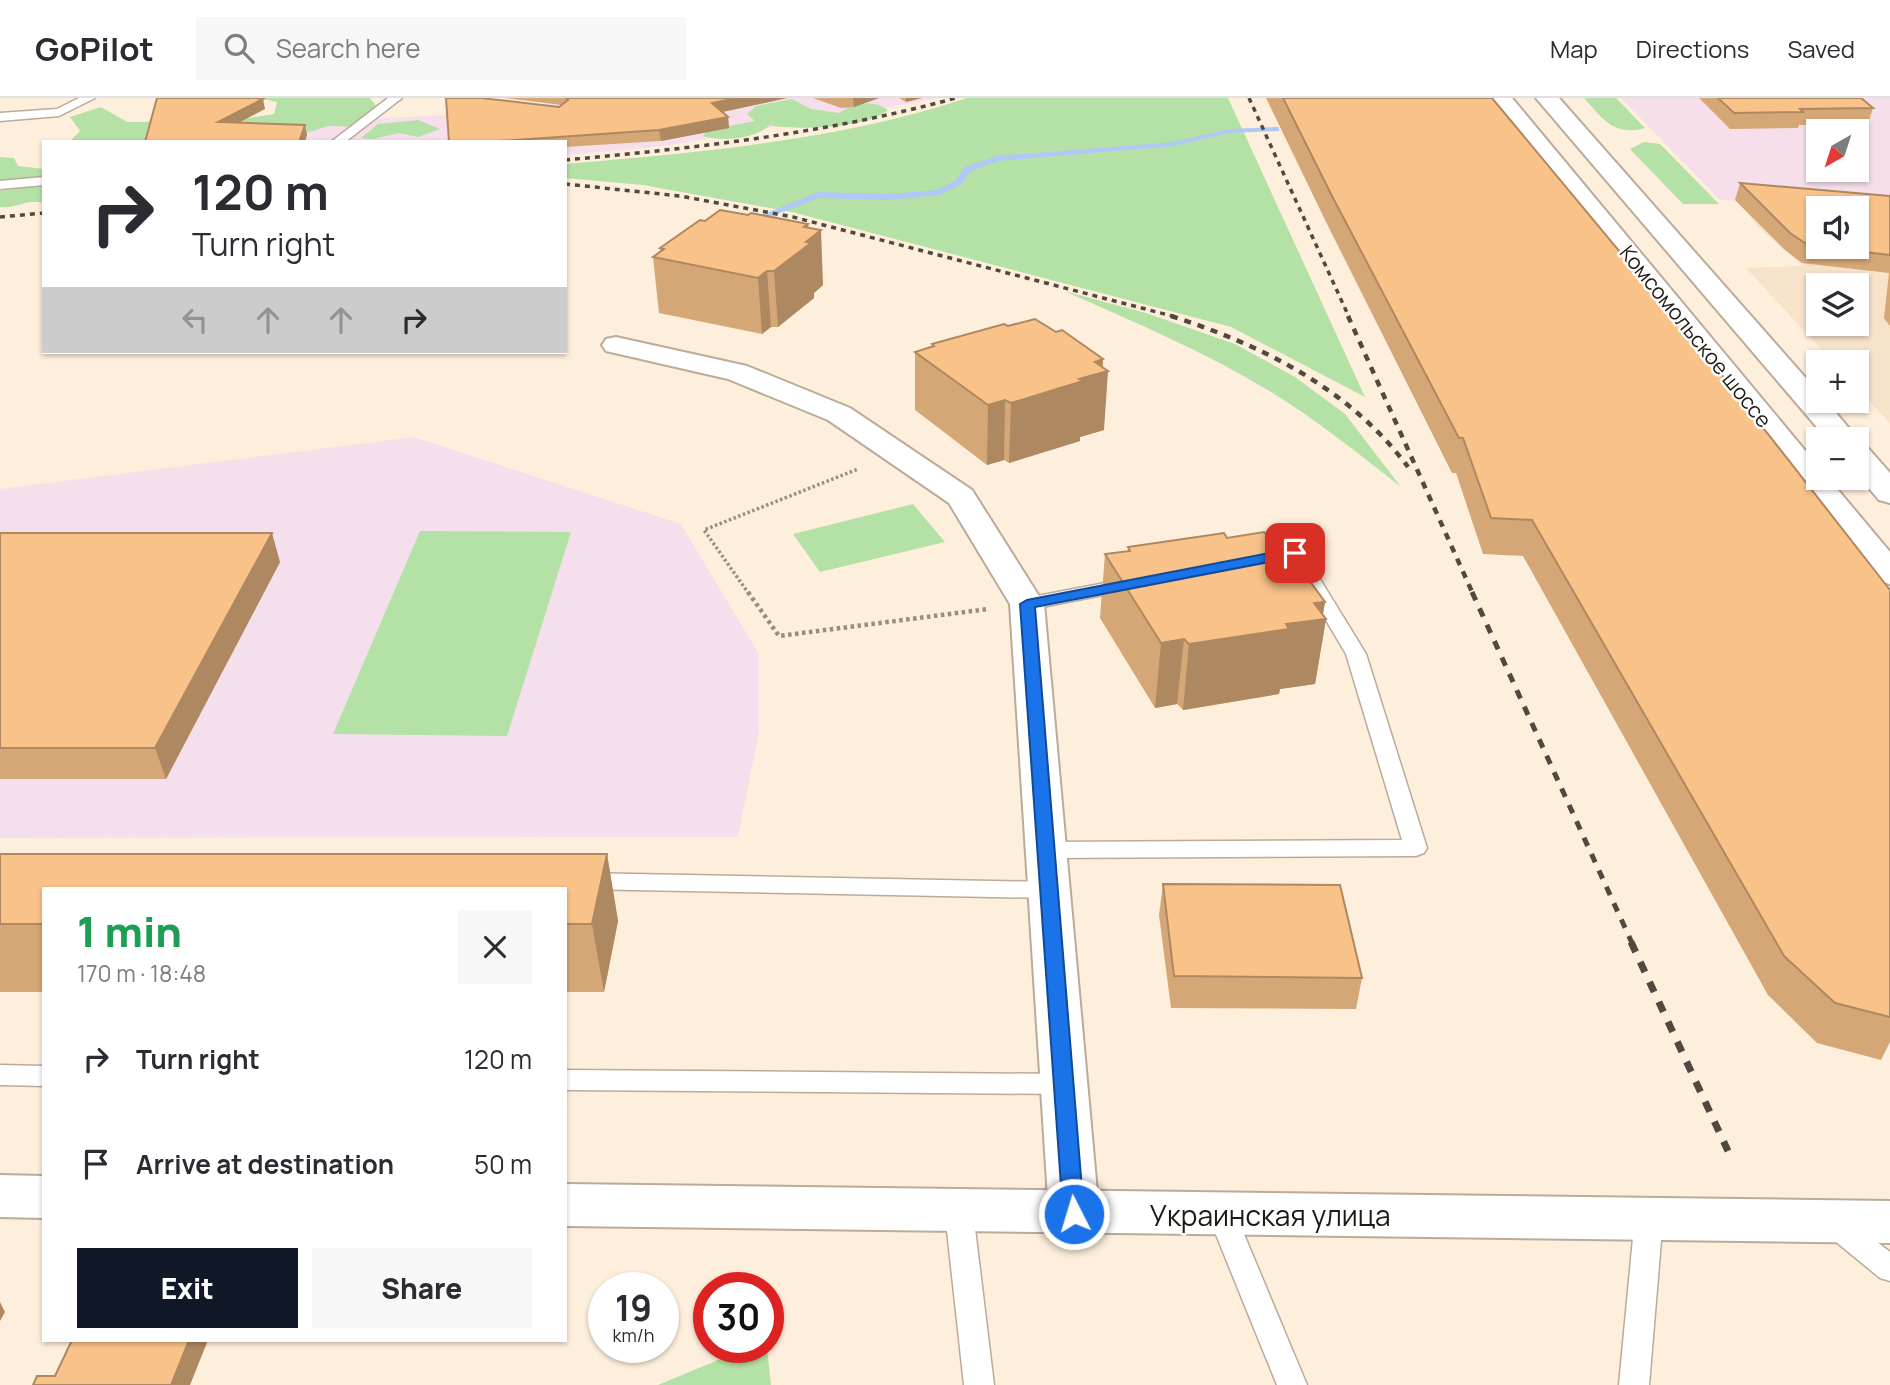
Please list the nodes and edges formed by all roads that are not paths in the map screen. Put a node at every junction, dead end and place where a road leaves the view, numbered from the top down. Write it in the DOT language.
graph roads {
  1 [pos="89,98"];
  2 [pos="396,98"];
  3 [pos="1501,98"];
  4 [pos="1547,98"];
  5 [pos="0,117"];
  6 [pos="340,140"];
  7 [pos="42,181"];
  8 [pos="0,185"];
  9 [pos="616,345"];
  10 [pos="1833,427"];
  11 [pos="1869,469"];
  12 [pos="1890,493"];
  13 [pos="1241,563"];
  14 [pos="1890,574"];
  15 [pos="1148,581"];
  16 [pos="1027,604"];
  17 [pos="1047,870"];
  18 [pos="562,881"];
  19 [pos="0,1075"];
  20 [pos="42,1076"];
  21 [pos="567,1080"];
  22 [pos="1064,1084"];
  23 [pos="0,1196"];
  24 [pos="42,1197"];
  25 [pos="567,1205"];
  26 [pos="959,1212"];
  27 [pos="1074,1214"];
  28 [pos="1222,1215"];
  29 [pos="1649,1217"];
  30 [pos="1830,1221"];
  31 [pos="1890,1222"];
  32 [pos="1890,1269"];
  33 [pos="979,1385"];
  34 [pos="1292,1385"];
  35 [pos="1634,1385"];
  1 -- 5 [label="lane"];
  2 -- 6 [label="lane"];
  3 -- 14 [label="main road, Комсомольское шоссе"];
  4 -- 10 [label="main road, Комсомольское шоссе"];
  7 -- 8 [label="lane"];
  9 -- 16 [label="main road"];
  11 -- 12 [label="main road"];
  13 -- 17 [label="lane"];
  15 -- 16 [label="lane"];
  16 -- 17 [label="main road"];
  17 -- 18 [label="lane"];
  17 -- 22 [label="main road"];
  19 -- 20 [label="lane"];
  21 -- 22 [label="lane"];
  22 -- 27 [label="main road"];
  23 -- 24 [label="main road"];
  25 -- 26 [label="main road, Украинская улица"];
  26 -- 27 [label="main road, Украинская улица"];
  26 -- 33 [label="lane"];
  27 -- 28 [label="main road, Украинская улица"];
  28 -- 29 [label="main road, Украинская улица"];
  28 -- 34 [label="lane"];
  29 -- 30 [label="main road, Украинская улица"];
  29 -- 35 [label="lane"];
  30 -- 31 [label="main road, Украинская улица"];
  30 -- 32 [label="lane"];
}
